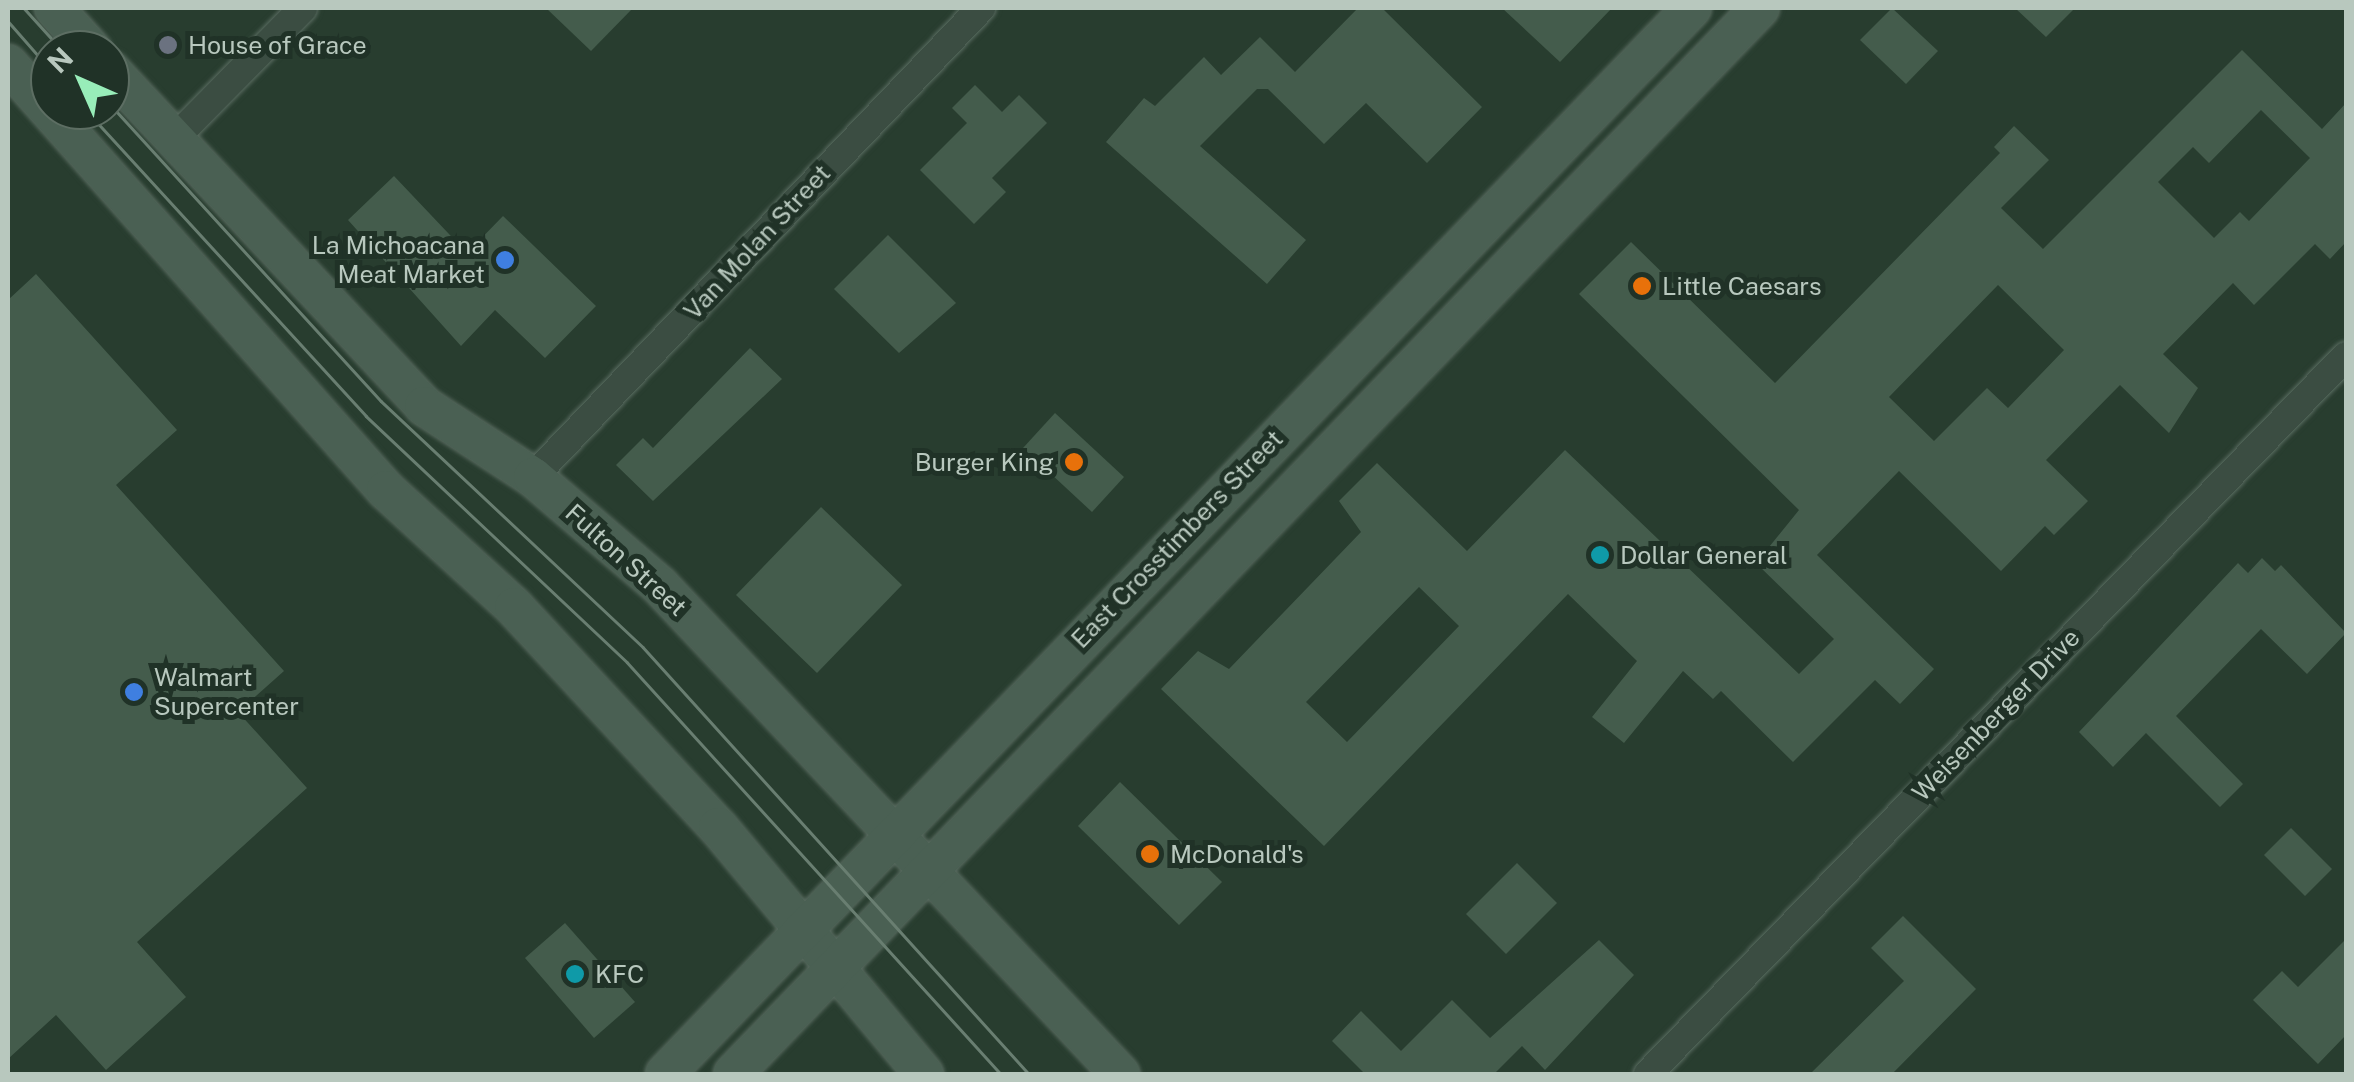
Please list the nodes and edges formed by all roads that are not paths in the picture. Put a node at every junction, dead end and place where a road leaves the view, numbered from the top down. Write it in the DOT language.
graph roads {
  1 [pos="54,8"];
  2 [pos="303,8"];
  3 [pos="982,8"];
  4 [pos="1692,8"];
  5 [pos="1760,8"];
  6 [pos="74,30"];
  7 [pos="8,64"];
  8 [pos="130,92"];
  9 [pos="173,140"];
  10 [pos="1502,205"];
  11 [pos="1539,238"];
  12 [pos="2346,356"];
  13 [pos="534,477"];
  14 [pos="1210,506"];
  15 [pos="1247,545"];
  16 [pos="896,830"];
  17 [pos="934,872"];
  18 [pos="802,927"];
  19 [pos="837,969"];
  20 [pos="665,1074"];
  21 [pos="733,1074"];
  22 [pos="924,1074"];
  23 [pos="1120,1074"];
  24 [pos="1648,1074"];
  1 -- 6 [label="main road"];
  2 -- 9 [label="street"];
  3 -- 13 [label="street, Van Molan Street"];
  4 -- 10 [label="main road, East Crosstimbers Street"];
  5 -- 11 [label="main road"];
  7 -- 18 [label="main road"];
  8 -- 9 [label="main road, Fulton Street"];
  9 -- 13 [label="main road, Fulton Street"];
  10 -- 11 [label="main road"];
  10 -- 14 [label="main road, East Crosstimbers Street"];
  11 -- 15 [label="main road"];
  12 -- 24 [label="street, Weisenberger Drive"];
  13 -- 16 [label="main road, Fulton Street"];
  14 -- 15 [label="main road"];
  14 -- 16 [label="main road, East Crosstimbers Street"];
  15 -- 17 [label="main road"];
  16 -- 17 [label="main road, Fulton Street"];
  16 -- 18 [label="main road, East Crosstimbers Street"];
  17 -- 19 [label="main road"];
  17 -- 23 [label="main road, Fulton Street"];
  18 -- 19 [label="main road"];
  18 -- 20 [label="main road, East Crosstimbers Street"];
  19 -- 21 [label="main road"];
  19 -- 22 [label="main road"];
}
